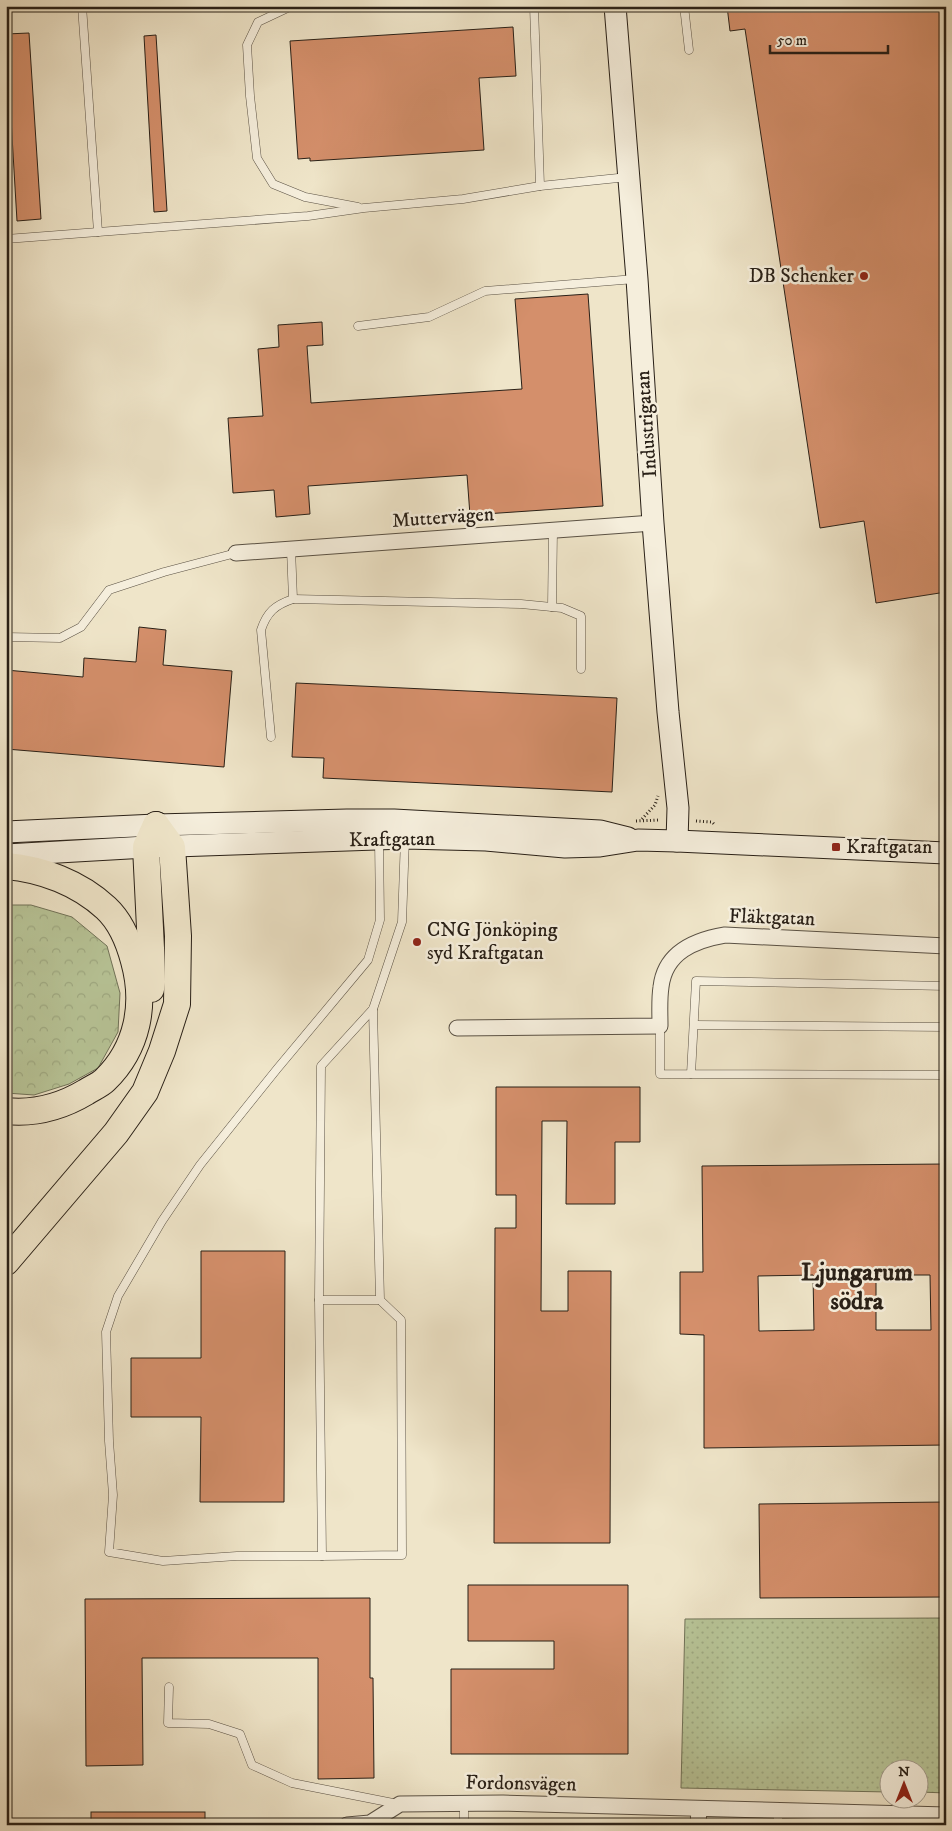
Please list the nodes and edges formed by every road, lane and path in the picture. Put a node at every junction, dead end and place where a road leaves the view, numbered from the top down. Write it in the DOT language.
graph roads {
  1 [pos="82,6"];
  2 [pos="292,6"];
  3 [pos="534,6"];
  4 [pos="615,6"];
  5 [pos="684,6"];
  6 [pos="689,50"];
  7 [pos="628,178"];
  8 [pos="540,186"];
  9 [pos="364,208"];
  10 [pos="98,232"];
  11 [pos="6,239"];
  12 [pos="637,279"];
  13 [pos="358,326"];
  14 [pos="653,523"];
  15 [pos="553,530"];
  16 [pos="291,549"];
  17 [pos="236,553"];
  18 [pos="293,599"];
  19 [pos="552,607"];
  20 [pos="6,636"];
  21 [pos="581,669"];
  22 [pos="271,737"];
  23 [pos="394,820"];
  24 [pos="6,832"];
  25 [pos="405,838"];
  26 [pos="379,839"];
  27 [pos="158,840"];
  28 [pos="638,840"];
  29 [pos="677,841"];
  30 [pos="946,853"];
  31 [pos="6,855"];
  32 [pos="6,866"];
  33 [pos="946,946"];
  34 [pos="946,986"];
  35 [pos="373,1009"];
  36 [pos="694,1025"];
  37 [pos="660,1026"];
  38 [pos="946,1027"];
  39 [pos="457,1028"];
  40 [pos="134,1034"];
  41 [pos="691,1074"];
  42 [pos="946,1075"];
  43 [pos="6,1111"];
  44 [pos="6,1262"];
  45 [pos="319,1300"];
  46 [pos="380,1300"];
  47 [pos="322,1556"];
  48 [pos="169,1688"];
  49 [pos="464,1803"];
  50 [pos="400,1804"];
  51 [pos="699,1809"];
  52 [pos="946,1815"];
  53 [pos="778,1818"];
  54 [pos="348,1825"];
  55 [pos="464,1825"];
  56 [pos="698,1825"];
  1 -- 10 [label="lane"];
  2 -- 9 [label="lane"];
  3 -- 8 [label="lane"];
  4 -- 7 [label="street, Industrigatan"];
  5 -- 6 [label="lane"];
  7 -- 8 [label="lane"];
  7 -- 12 [label="street, Industrigatan"];
  8 -- 9 [label="lane"];
  9 -- 10 [label="lane"];
  10 -- 11 [label="lane"];
  12 -- 13 [label="lane"];
  12 -- 14 [label="street, Industrigatan"];
  14 -- 15 [label="street, Muttervägen"];
  14 -- 29 [label="street, Industrigatan"];
  15 -- 16 [label="street, Muttervägen"];
  15 -- 19 [label="lane"];
  16 -- 17 [label="street, Muttervägen"];
  16 -- 18 [label="lane"];
  17 -- 20 [label="lane"];
  18 -- 19 [label="lane"];
  18 -- 22 [label="lane"];
  19 -- 21 [label="lane"];
  23 -- 25 [label="lane"];
  23 -- 26 [label="lane"];
  23 -- 27 [label="street, Kraftgatan"];
  23 -- 28 [label="street, Kraftgatan"];
  24 -- 27 [label="street"];
  25 -- 26 [label="street, Kraftgatan"];
  25 -- 28 [label="street, Kraftgatan"];
  25 -- 35 [label="lane"];
  26 -- 27 [label="street, Kraftgatan"];
  26 -- 47 [label="lane"];
  27 -- 31 [label="street"];
  27 -- 40 [label="highway"];
  27 -- 44 [label="highway"];
  28 -- 29 [label="street, Kraftgatan"];
  29 -- 30 [label="street, Kraftgatan"];
  32 -- 40 [label="highway"];
  33 -- 37 [label="street, Fläktgatan"];
  34 -- 36 [label="lane"];
  35 -- 45 [label="lane"];
  35 -- 46 [label="lane"];
  36 -- 38 [label="lane"];
  36 -- 41 [label="lane"];
  37 -- 39 [label="street"];
  37 -- 41 [label="lane"];
  40 -- 43 [label="highway"];
  41 -- 42 [label="lane"];
  45 -- 46 [label="lane"];
  45 -- 47 [label="lane"];
  46 -- 47 [label="lane"];
  48 -- 50 [label="lane"];
  49 -- 50 [label="street, Fordonsvägen"];
  49 -- 51 [label="street, Fordonsvägen"];
  49 -- 55 [label="lane"];
  50 -- 54 [label="street"];
  51 -- 53 [label="street, Fordonsvägen"];
  51 -- 56 [label="street"];
  52 -- 53 [label="street, Fordonsvägen"];
}
